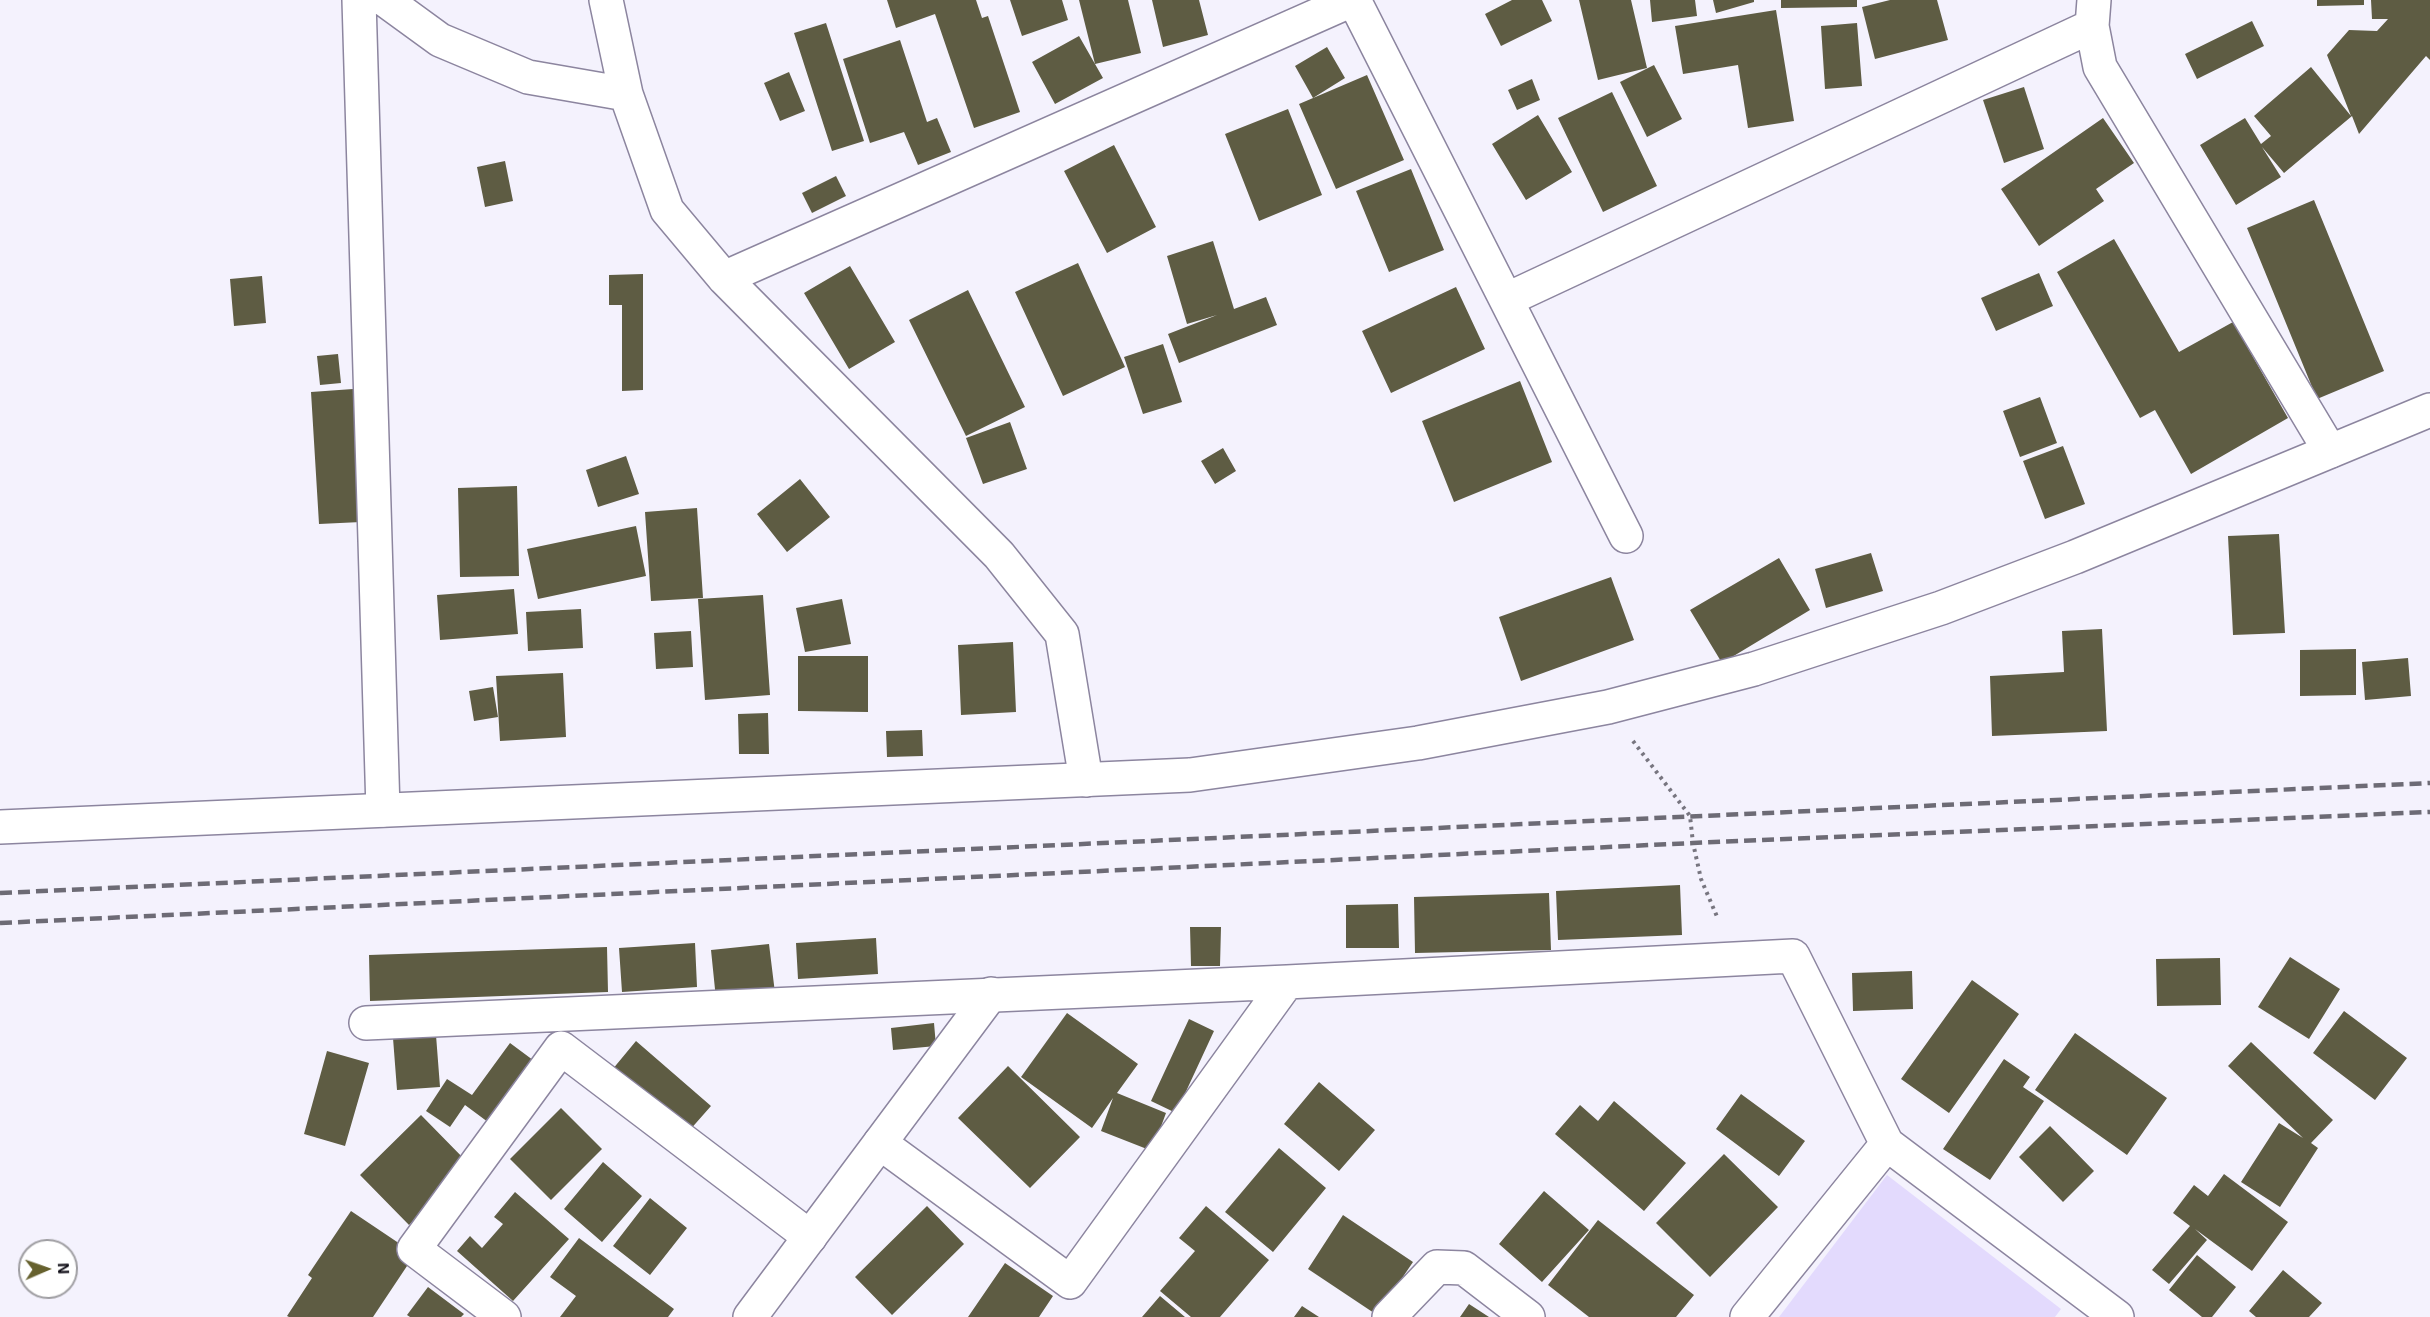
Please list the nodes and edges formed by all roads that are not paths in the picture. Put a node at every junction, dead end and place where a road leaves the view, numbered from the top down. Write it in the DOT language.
graph roads {
  1 [pos="359,0"];
  2 [pos="385,0"];
  3 [pos="606,0"];
  4 [pos="1353,0"];
  5 [pos="2093,13"];
  6 [pos="626,94"];
  7 [pos="724,278"];
  8 [pos="1508,299"];
  9 [pos="2430,410"];
  10 [pos="2330,451"];
  11 [pos="1626,536"];
  12 [pos="1086,780"];
  13 [pos="383,810"];
  14 [pos="0,827"];
  15 [pos="1287,982"];
  16 [pos="991,994"];
  17 [pos="572,1015"];
  18 [pos="366,1023"];
  19 [pos="561,1048"];
  20 [pos="880,1143"];
  21 [pos="1887,1144"];
  22 [pos="810,1237"];
  23 [pos="504,1317"];
  24 [pos="750,1317"];
  25 [pos="1389,1317"];
  26 [pos="1528,1317"];
  27 [pos="1747,1317"];
  28 [pos="2117,1317"];
  1 -- 13 [label="street"];
  2 -- 6 [label="street"];
  3 -- 6 [label="street"];
  4 -- 7 [label="street"];
  4 -- 8 [label="street"];
  5 -- 8 [label="street"];
  5 -- 10 [label="street"];
  6 -- 7 [label="street"];
  7 -- 12 [label="street"];
  8 -- 11 [label="street"];
  9 -- 10 [label="street"];
  10 -- 12 [label="street"];
  12 -- 13 [label="street"];
  13 -- 14 [label="street"];
  15 -- 16 [label="street"];
  15 -- 20 [label="street"];
  15 -- 21 [label="street"];
  16 -- 17 [label="street"];
  16 -- 20 [label="street"];
  17 -- 18 [label="street"];
  17 -- 19 [label="street"];
  19 -- 22 [label="street"];
  19 -- 23 [label="street"];
  20 -- 22 [label="street"];
  21 -- 27 [label="street"];
  21 -- 28 [label="street"];
  22 -- 24 [label="street"];
  25 -- 26 [label="street"];
}
